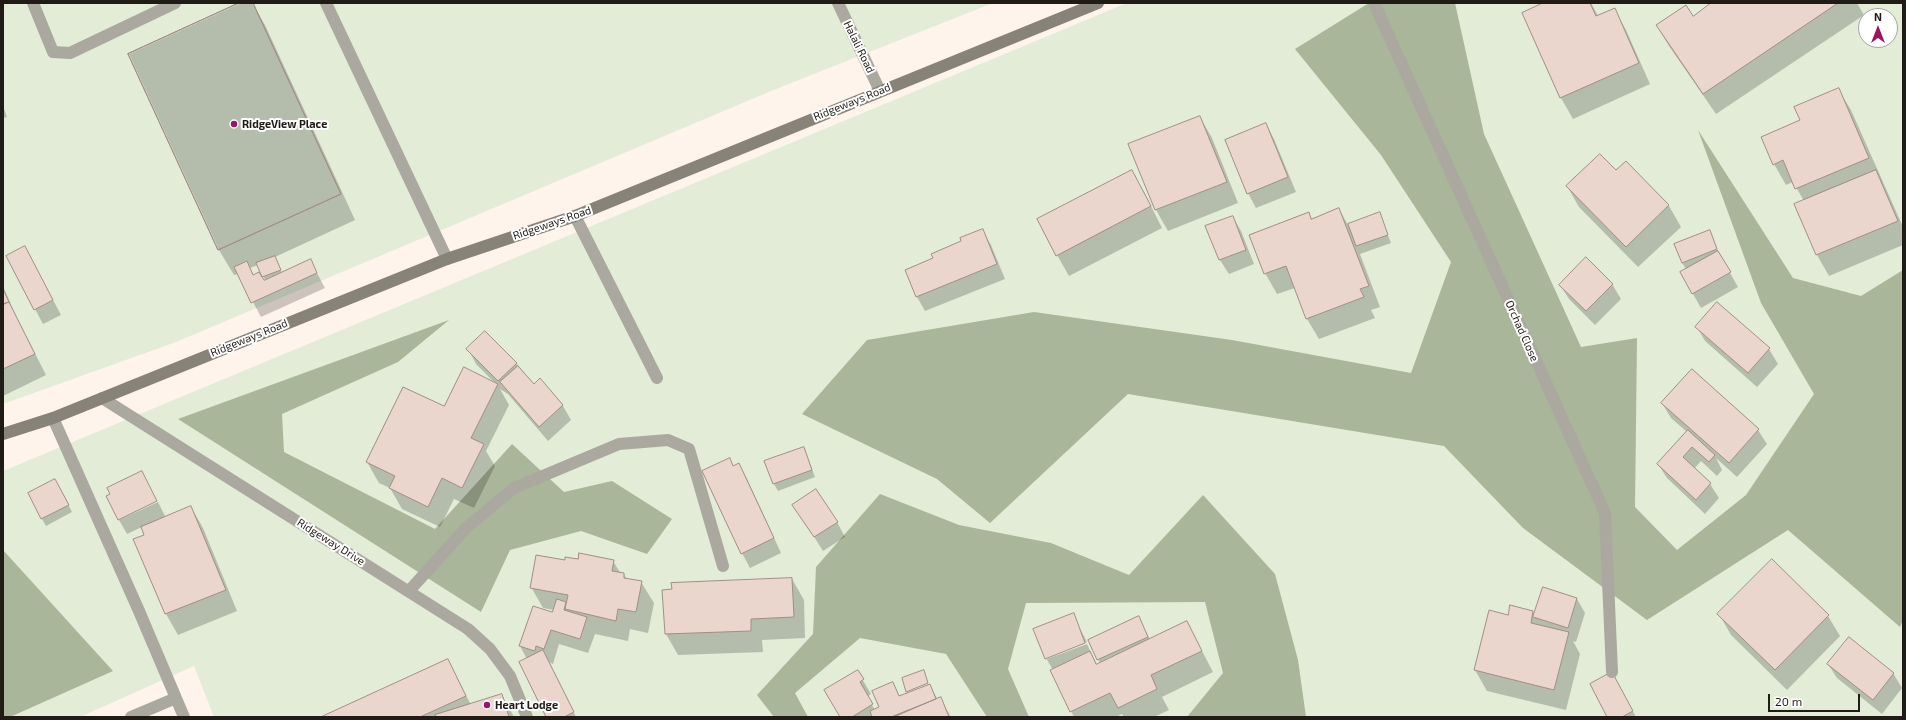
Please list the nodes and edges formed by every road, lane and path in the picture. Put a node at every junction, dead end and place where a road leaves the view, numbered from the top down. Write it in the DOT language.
graph roads {
  1 [pos="33,3"];
  2 [pos="175,3"];
  3 [pos="326,3"];
  4 [pos="838,3"];
  5 [pos="1098,3"];
  6 [pos="1374,3"];
  7 [pos="880,91"];
  8 [pos="575,216"];
  9 [pos="447,259"];
  10 [pos="657,378"];
  11 [pos="102,398"];
  12 [pos="53,418"];
  13 [pos="3,434"];
  14 [pos="723,566"];
  15 [pos="409,591"];
  16 [pos="1612,672"];
  17 [pos="176,698"];
  18 [pos="131,717"];
  19 [pos="184,717"];
  20 [pos="527,717"];
  1 -- 2 [label="street"];
  3 -- 9 [label="street"];
  4 -- 7 [label="street, Halali Road"];
  5 -- 7 [label="street, Ridgeways Road"];
  6 -- 16 [label="street, Orchad Close"];
  7 -- 8 [label="street, Ridgeways Road"];
  8 -- 9 [label="street, Ridgeways Road"];
  8 -- 10 [label="street"];
  9 -- 11 [label="street, Ridgeways Road"];
  11 -- 12 [label="street, Ridgeways Road"];
  11 -- 15 [label="street, Ridgeway Drive"];
  12 -- 13 [label="street, Ridgeways Road"];
  12 -- 17 [label="street"];
  14 -- 15 [label="street"];
  15 -- 20 [label="street, Ridgeway Drive"];
  17 -- 18 [label="street"];
  17 -- 19 [label="street"];
}
